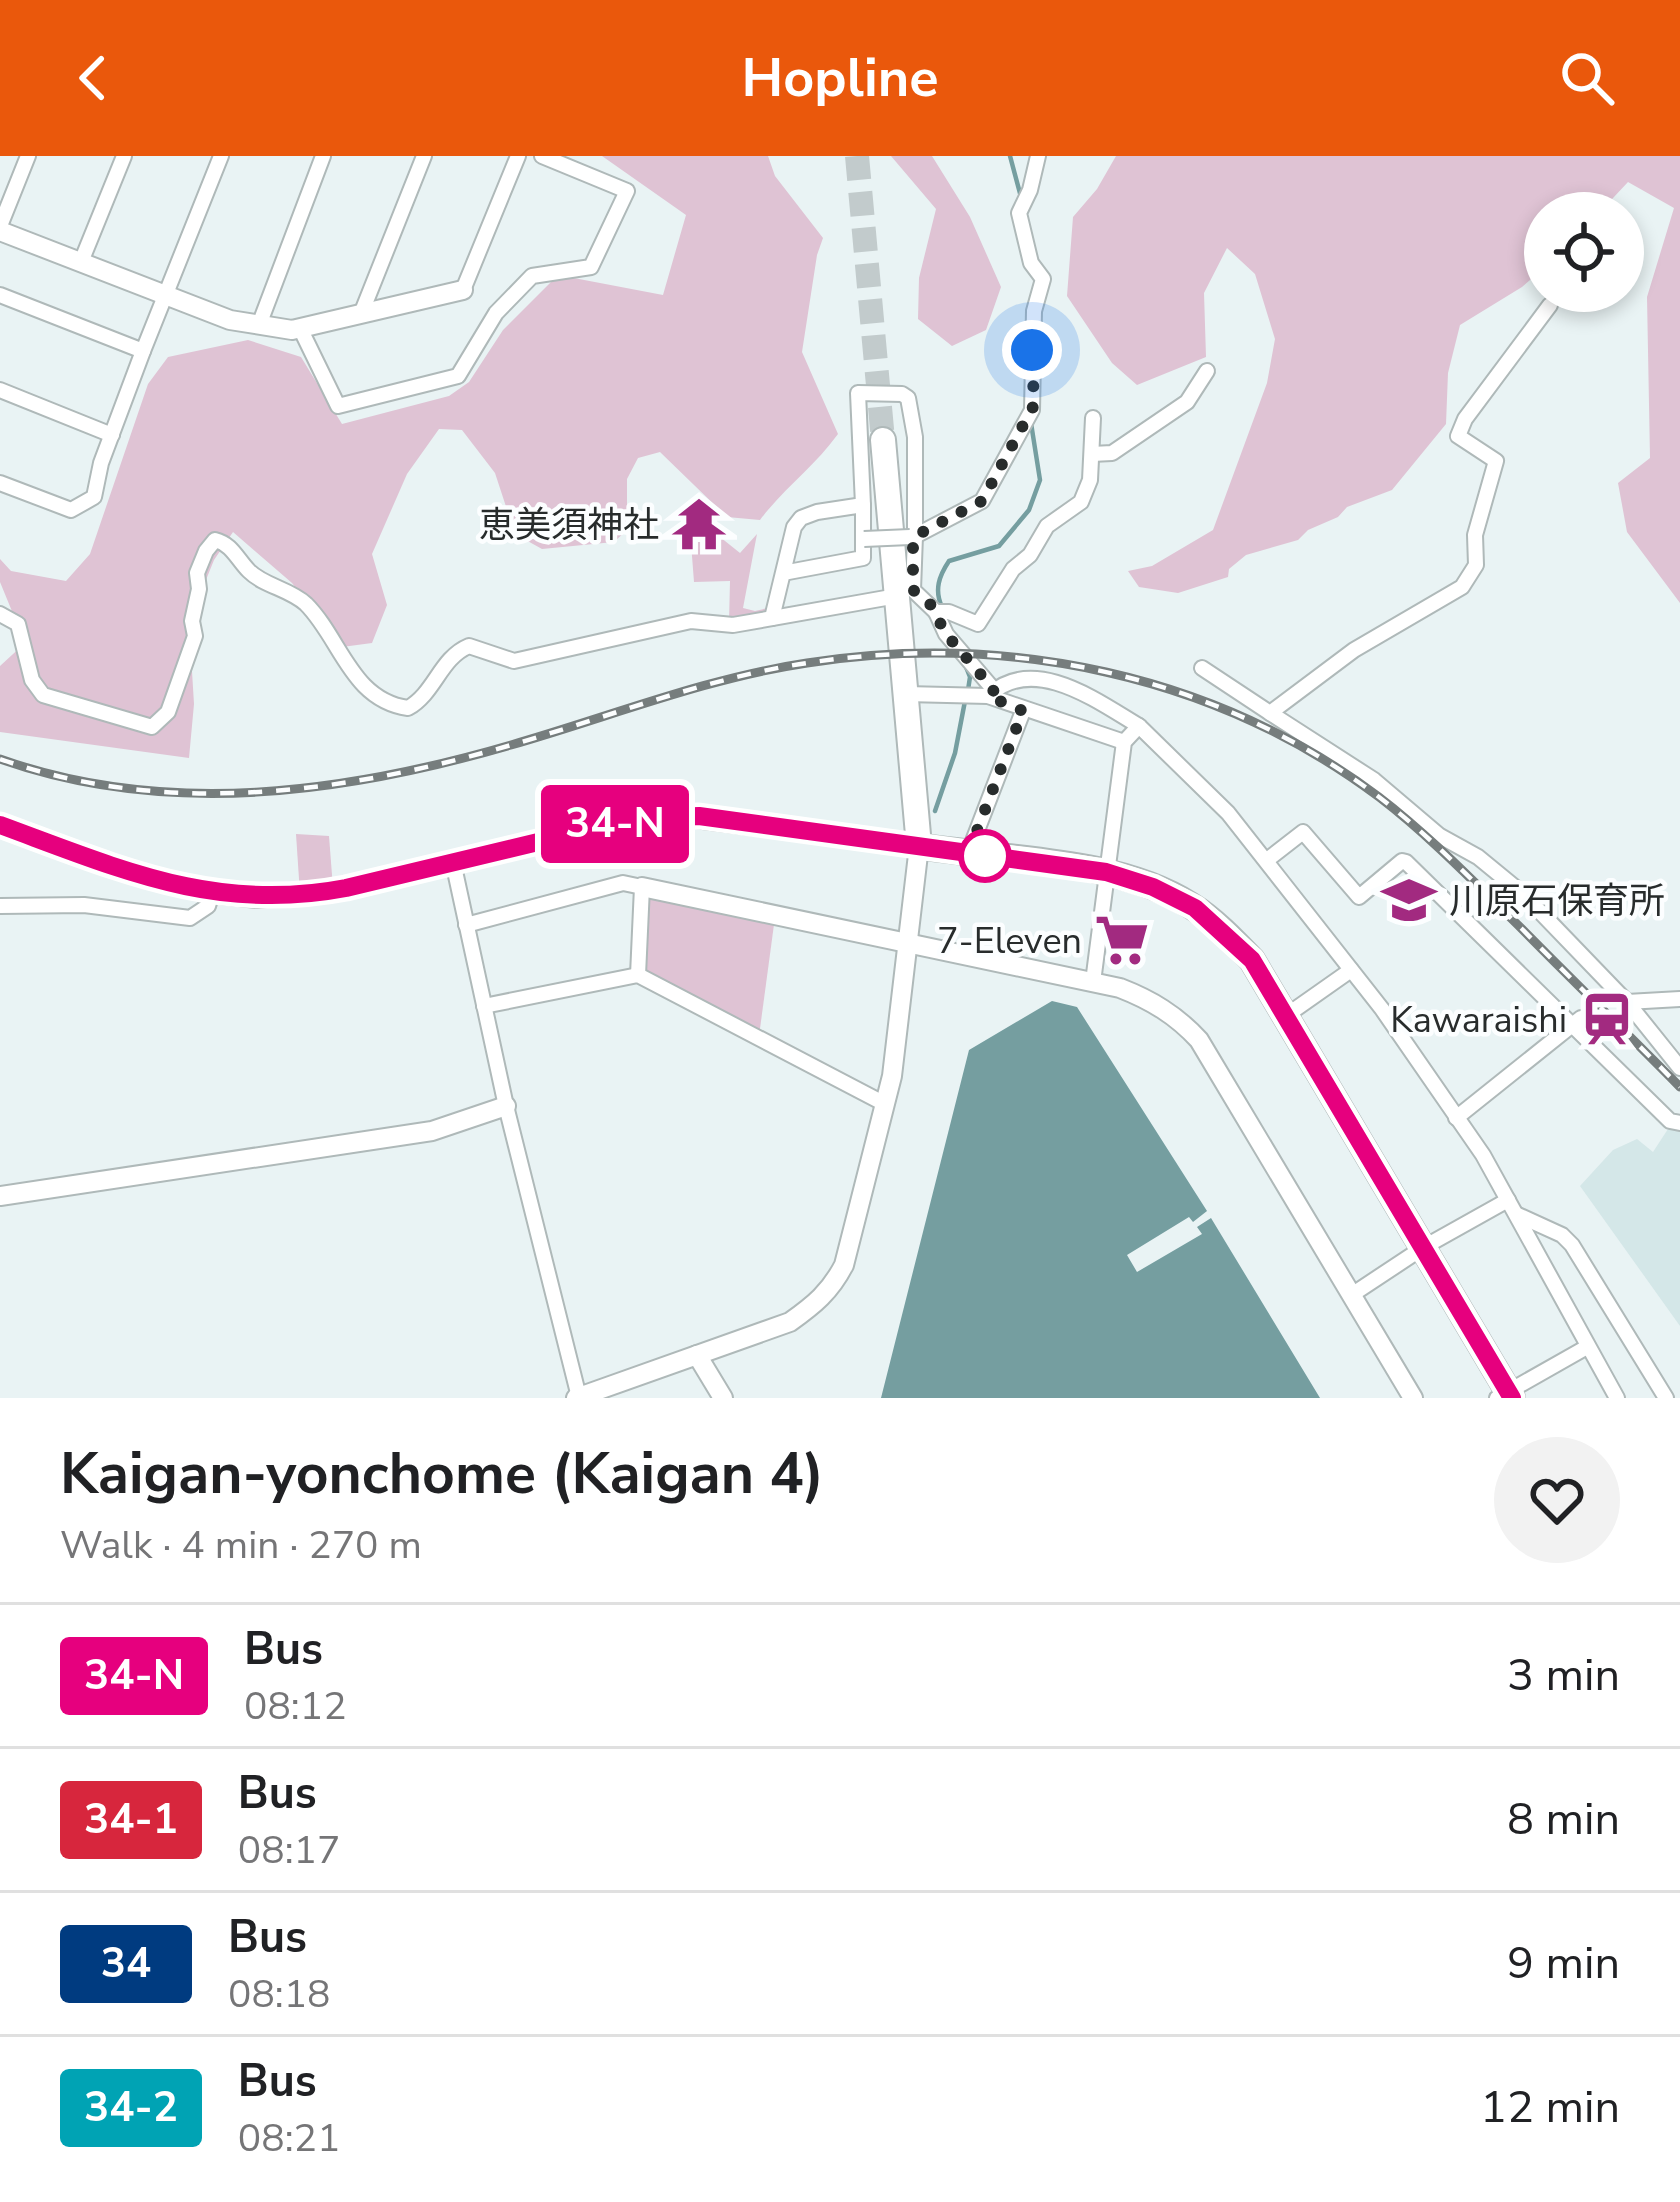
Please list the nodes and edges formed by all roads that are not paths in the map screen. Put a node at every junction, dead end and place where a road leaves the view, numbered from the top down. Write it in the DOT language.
graph roads {
  1 [pos="28,156"];
  2 [pos="124,156"];
  3 [pos="221,156"];
  4 [pos="323,156"];
  5 [pos="424,156"];
  6 [pos="518,156"];
  7 [pos="542,156"];
  8 [pos="1038,156"];
  9 [pos="0,228"];
  10 [pos="81,262"];
  11 [pos="463,290"];
  12 [pos="164,293"];
  13 [pos="0,295"];
  14 [pos="1545,312"];
  15 [pos="361,314"];
  16 [pos="259,325"];
  17 [pos="300,328"];
  18 [pos="142,351"];
  19 [pos="1208,371"];
  20 [pos="0,390"];
  21 [pos="1094,418"];
  22 [pos="112,435"];
  23 [pos="883,440"];
  24 [pos="1092,454"];
  25 [pos="0,483"];
  26 [pos="863,505"];
  27 [pos="913,536"];
  28 [pos="864,539"];
  29 [pos="783,573"];
  30 [pos="897,596"];
  31 [pos="942,612"];
  32 [pos="0,614"];
  33 [pos="772,618"];
  34 [pos="1202,668"];
  35 [pos="980,693"];
  36 [pos="906,694"];
  37 [pos="1023,711"];
  38 [pos="1270,713"];
  39 [pos="1139,726"];
  40 [pos="1124,742"];
  41 [pos="0,826"];
  42 [pos="919,846"];
  43 [pos="968,854"];
  44 [pos="1267,860"];
  45 [pos="453,862"];
  46 [pos="1106,872"];
  47 [pos="642,887"];
  48 [pos="212,893"];
  49 [pos="0,906"];
  50 [pos="466,925"];
  51 [pos="910,943"];
  52 [pos="1351,970"];
  53 [pos="638,975"];
  54 [pos="1093,982"];
  55 [pos="1680,999"];
  56 [pos="1627,1002"];
  57 [pos="484,1006"];
  58 [pos="1287,1015"];
  59 [pos="1576,1022"];
  60 [pos="1680,1068"];
  61 [pos="885,1104"];
  62 [pos="506,1106"];
  63 [pos="1456,1118"];
  64 [pos="1680,1124"];
  65 [pos="0,1196"];
  66 [pos="1508,1200"];
  67 [pos="1518,1215"];
  68 [pos="1424,1247"];
  69 [pos="1353,1294"];
  70 [pos="1587,1347"];
  71 [pos="697,1355"];
  72 [pos="1506,1395"];
  73 [pos="578,1397"];
  74 [pos="723,1398"];
  75 [pos="1413,1398"];
  76 [pos="1617,1398"];
  77 [pos="1666,1398"];
  1 -- 9 [label="street"];
  2 -- 10 [label="street"];
  3 -- 12 [label="street"];
  4 -- 16 [label="street"];
  5 -- 15 [label="street"];
  6 -- 11 [label="street"];
  7 -- 17 [label="street"];
  8 -- 27 [label="street"];
  9 -- 10 [label="street"];
  10 -- 12 [label="street"];
  11 -- 15 [label="street"];
  12 -- 16 [label="street"];
  12 -- 18 [label="street"];
  13 -- 18 [label="street"];
  14 -- 38 [label="street"];
  15 -- 17 [label="street"];
  16 -- 17 [label="street"];
  18 -- 22 [label="street"];
  19 -- 24 [label="street"];
  20 -- 22 [label="street"];
  21 -- 24 [label="street"];
  22 -- 25 [label="street"];
  23 -- 30 [label="highway"];
  24 -- 31 [label="street"];
  26 -- 27 [label="street"];
  26 -- 28 [label="street"];
  26 -- 29 [label="street"];
  27 -- 28 [label="street, bridge"];
  27 -- 31 [label="street"];
  28 -- 29 [label="street"];
  29 -- 33 [label="street"];
  30 -- 33 [label="street"];
  30 -- 36 [label="highway"];
  31 -- 35 [label="street"];
  32 -- 33 [label="street"];
  34 -- 38 [label="street"];
  35 -- 36 [label="street"];
  35 -- 37 [label="street"];
  35 -- 39 [label="street"];
  36 -- 42 [label="highway"];
  37 -- 40 [label="street"];
  37 -- 43 [label="street"];
  38 -- 56 [label="street"];
  39 -- 40 [label="street"];
  39 -- 44 [label="street"];
  40 -- 46 [label="street"];
  41 -- 48 [label="street"];
  42 -- 43 [label="highway"];
  42 -- 45 [label="street"];
  42 -- 51 [label="street"];
  43 -- 46 [label="highway"];
  44 -- 52 [label="street"];
  44 -- 59 [label="street"];
  45 -- 48 [label="street"];
  45 -- 50 [label="street"];
  46 -- 54 [label="street"];
  46 -- 58 [label="highway"];
  47 -- 50 [label="street"];
  47 -- 51 [label="street"];
  47 -- 53 [label="street"];
  48 -- 49 [label="street"];
  50 -- 57 [label="street"];
  51 -- 54 [label="street"];
  51 -- 61 [label="street"];
  52 -- 58 [label="street"];
  52 -- 63 [label="street"];
  53 -- 57 [label="street"];
  53 -- 61 [label="street"];
  54 -- 69 [label="street"];
  55 -- 56 [label="street"];
  56 -- 60 [label="street"];
  57 -- 62 [label="street"];
  58 -- 68 [label="highway"];
  59 -- 63 [label="street"];
  59 -- 64 [label="street"];
  61 -- 71 [label="street"];
  62 -- 65 [label="street"];
  62 -- 73 [label="street"];
  63 -- 66 [label="street"];
  66 -- 67 [label="street"];
  66 -- 68 [label="street"];
  67 -- 70 [label="street"];
  67 -- 77 [label="street"];
  68 -- 69 [label="street"];
  68 -- 72 [label="highway"];
  69 -- 75 [label="street"];
  70 -- 72 [label="street"];
  70 -- 76 [label="street"];
  71 -- 73 [label="street"];
  71 -- 74 [label="street"];
}
